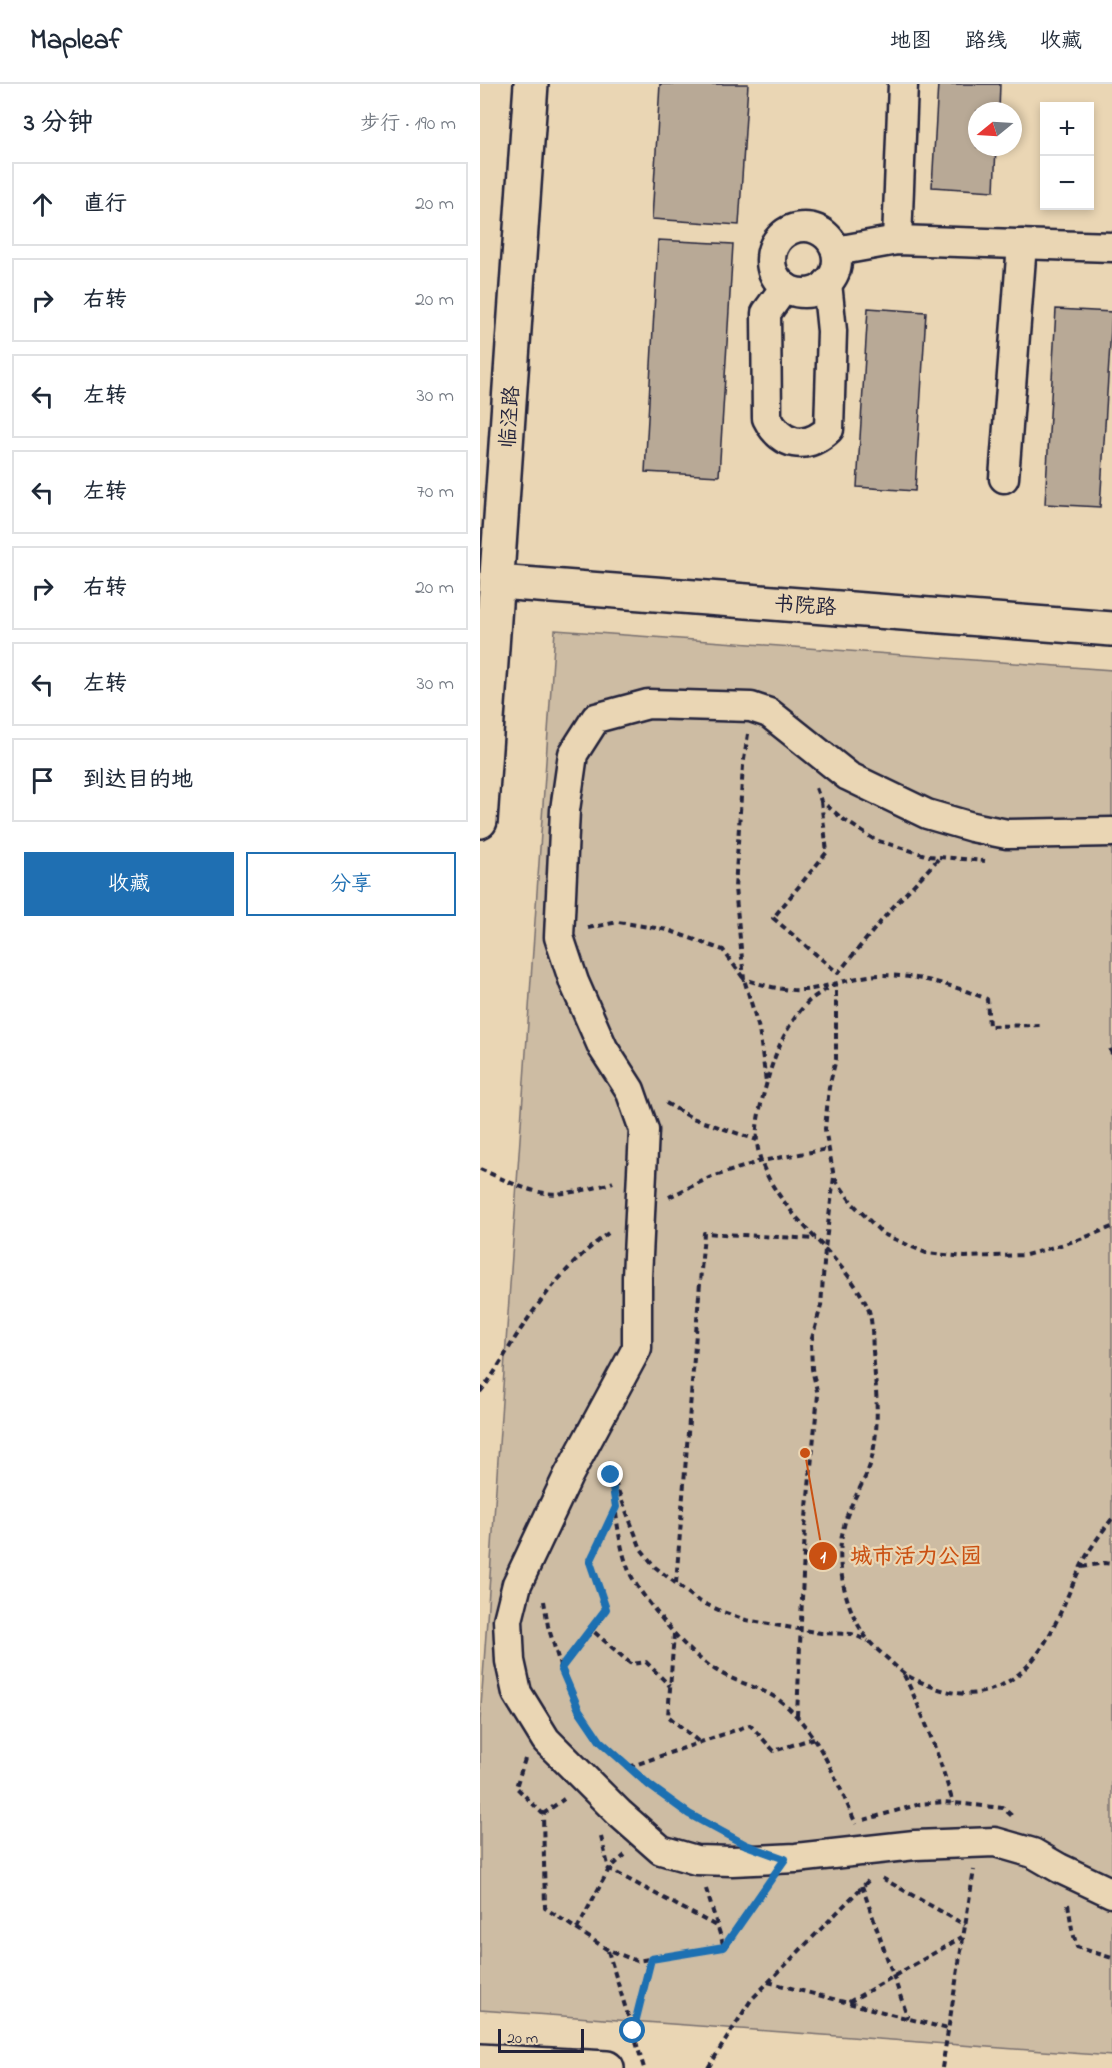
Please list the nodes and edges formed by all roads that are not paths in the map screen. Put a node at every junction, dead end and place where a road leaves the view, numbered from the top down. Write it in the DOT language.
graph roads {
  1 [pos="531,84"];
  2 [pos="903,84"];
  3 [pos="897,240"];
  4 [pos="1022,244"];
  5 [pos="1112,247"];
  6 [pos="836,251"];
  7 [pos="827,283"];
  8 [pos="785,287"];
  9 [pos="1004,478"];
  10 [pos="498,582"];
  11 [pos="1112,628"];
  12 [pos="481,779"];
  13 [pos="480,821"];
  14 [pos="1112,832"];
  15 [pos="1112,1893"];
  16 [pos="480,2061"];
  17 [pos="607,2068"];
  1 -- 10 [label="street, 临泾路"];
  2 -- 3 [label="street"];
  3 -- 4 [label="street"];
  3 -- 6 [label="street"];
  4 -- 5 [label="street"];
  4 -- 9 [label="street"];
  6 -- 7 [label="street"];
  6 -- 8 [label="street"];
  7 -- 8 [label="street"];
  7 -- 8 [label="street"];
  10 -- 11 [label="street, 书院路"];
  10 -- 12 [label="street, 临泾路"];
  12 -- 13 [label="street, 临泾路"];
  14 -- 15 [label="street"];
  16 -- 17 [label="street"];
}
